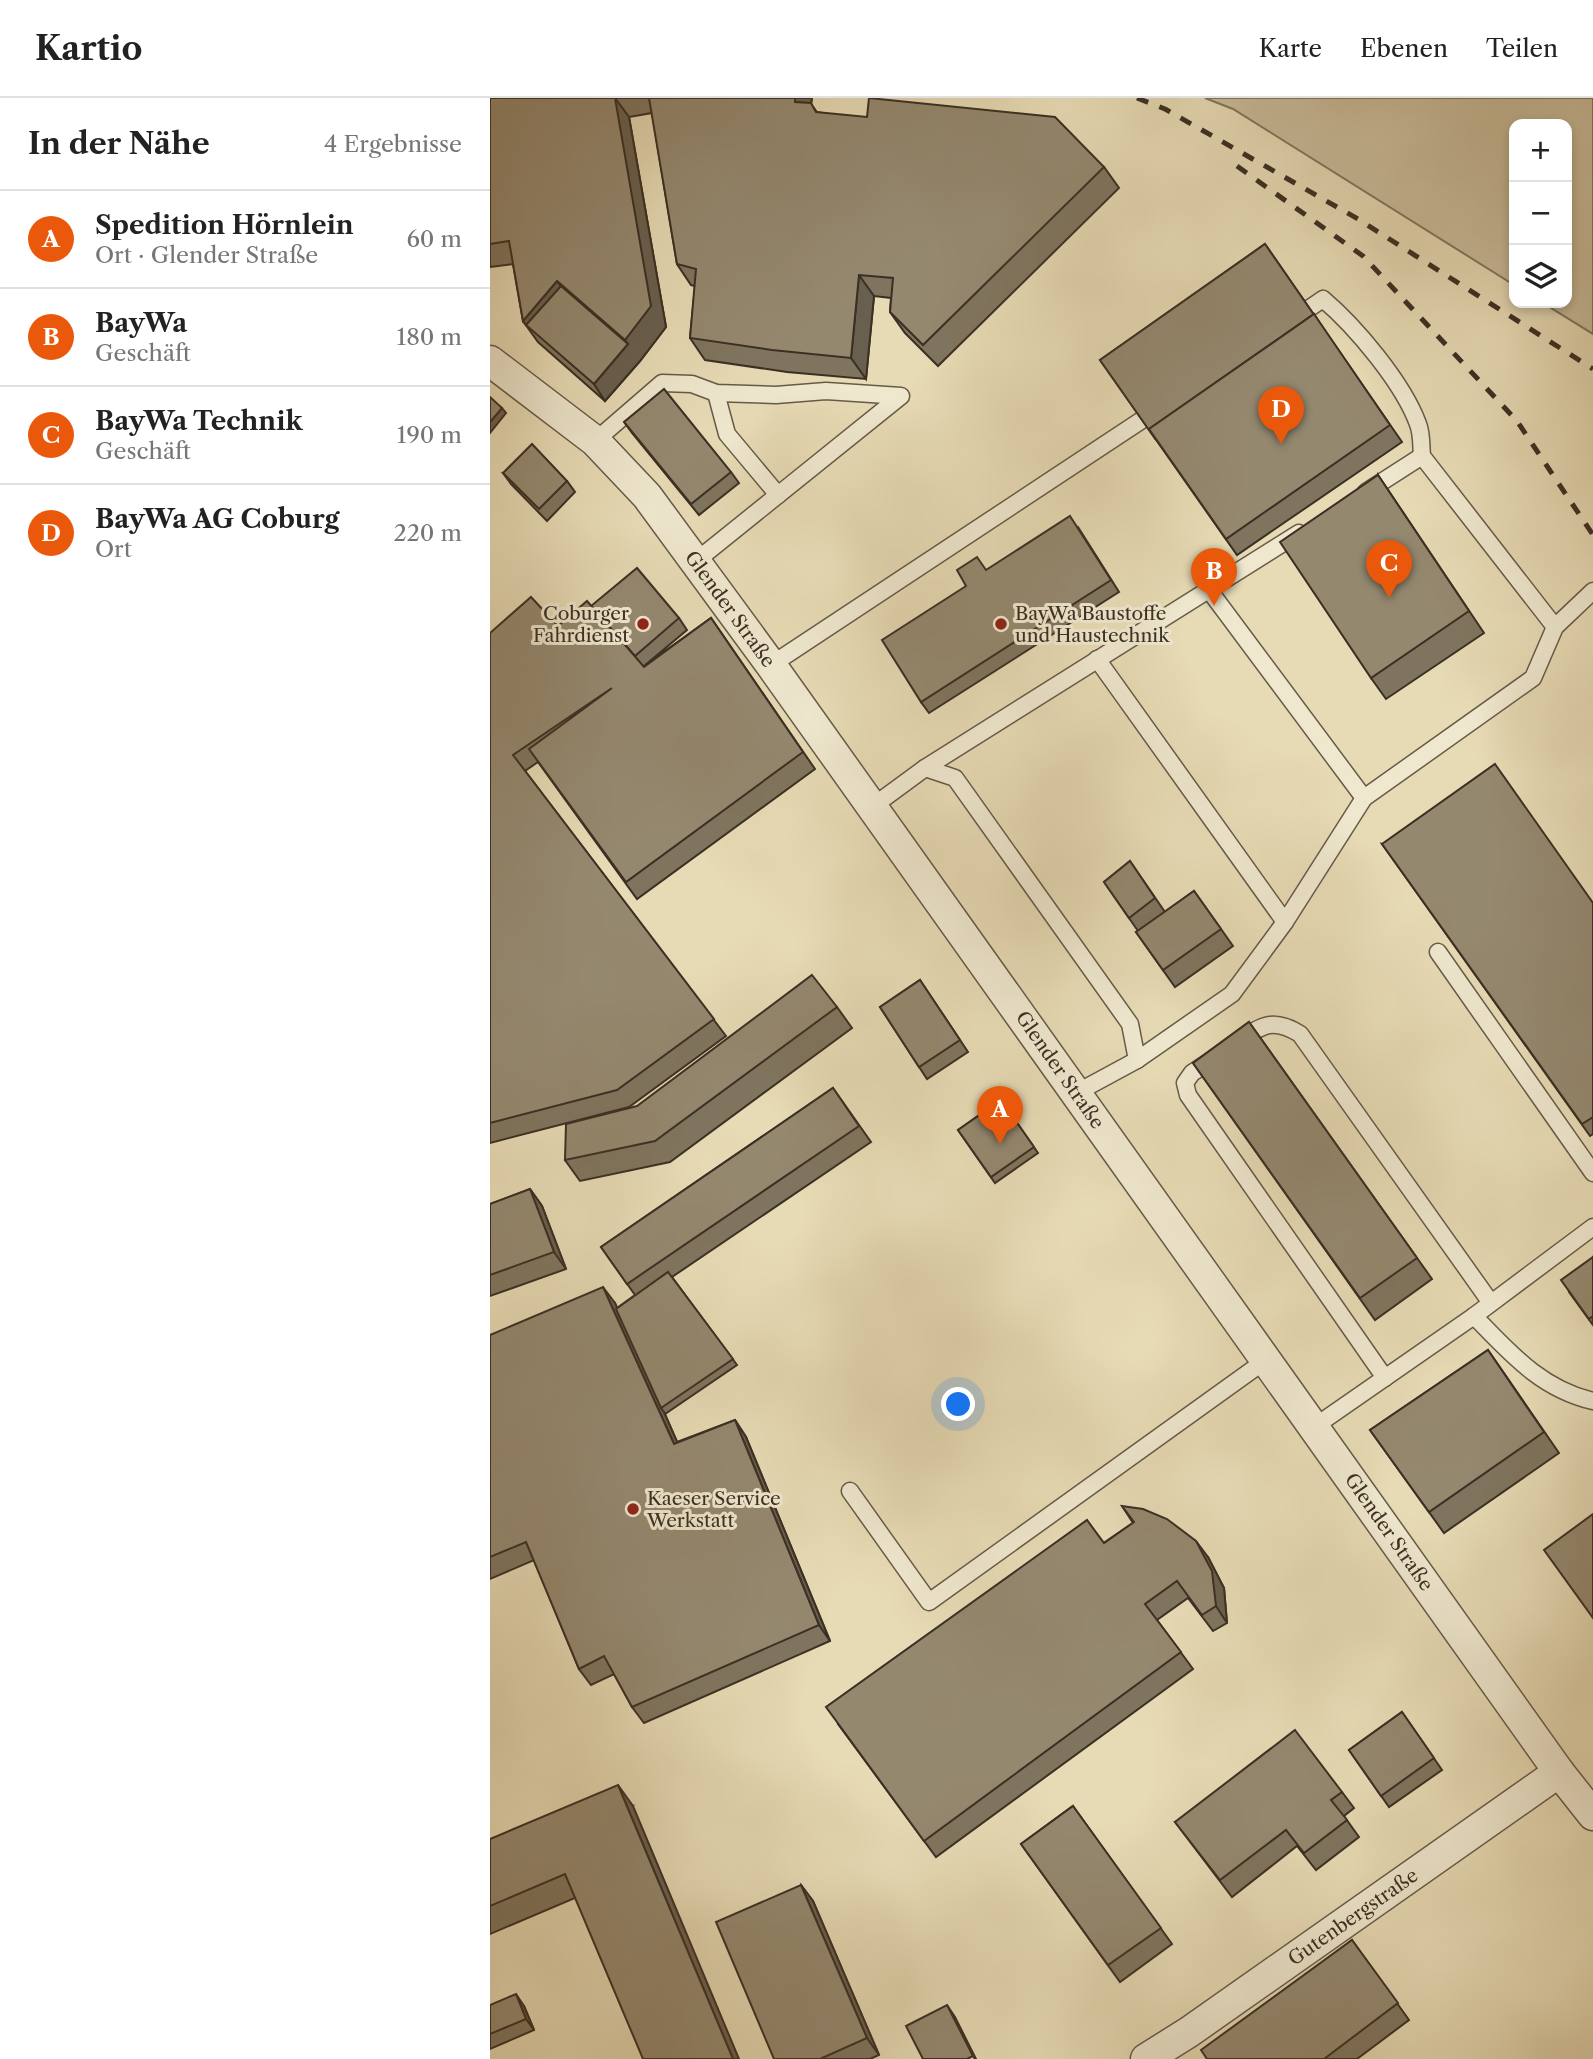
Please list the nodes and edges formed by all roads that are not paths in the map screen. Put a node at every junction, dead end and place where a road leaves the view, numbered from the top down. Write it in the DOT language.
graph roads {
  1 [pos="1277,330"];
  2 [pos="490,361"];
  3 [pos="716,393"];
  4 [pos="1174,398"];
  5 [pos="595,441"];
  6 [pos="1422,456"];
  7 [pos="779,495"];
  8 [pos="1351,501"];
  9 [pos="1316,523"];
  10 [pos="696,561"];
  11 [pos="1209,590"];
  12 [pos="1593,591"];
  13 [pos="1555,627"];
  14 [pos="1097,659"];
  15 [pos="771,665"];
  16 [pos="925,768"];
  17 [pos="1364,798"];
  18 [pos="872,807"];
  19 [pos="1285,922"];
  20 [pos="1438,952"];
  21 [pos="1137,1060"];
  22 [pos="1076,1093"];
  23 [pos="1593,1173"];
  24 [pos="1593,1227"];
  25 [pos="1491,1303"];
  26 [pos="1474,1315"];
  27 [pos="1266,1360"];
  28 [pos="1385,1378"];
  29 [pos="1593,1401"];
  30 [pos="1314,1427"];
  31 [pos="850,1492"];
  32 [pos="1559,1772"];
  33 [pos="1593,1815"];
  34 [pos="1146,2059"];
  1 -- 6 [label="lane"];
  2 -- 5 [label="street, Glender Straße"];
  3 -- 5 [label="lane"];
  3 -- 7 [label="lane"];
  3 -- 7 [label="lane"];
  4 -- 15 [label="lane"];
  5 -- 10 [label="street, Glender Straße"];
  6 -- 8 [label="lane"];
  6 -- 13 [label="lane"];
  7 -- 10 [label="lane"];
  9 -- 11 [label="lane"];
  10 -- 15 [label="street, Glender Straße"];
  11 -- 14 [label="lane"];
  11 -- 17 [label="lane"];
  12 -- 13 [label="lane"];
  13 -- 17 [label="lane"];
  14 -- 16 [label="lane"];
  14 -- 19 [label="lane"];
  15 -- 18 [label="street, Glender Straße"];
  16 -- 18 [label="lane"];
  16 -- 21 [label="lane"];
  17 -- 19 [label="lane"];
  18 -- 22 [label="street, Glender Straße"];
  19 -- 21 [label="lane"];
  20 -- 23 [label="lane"];
  21 -- 22 [label="lane"];
  22 -- 27 [label="street, Glender Straße"];
  24 -- 25 [label="lane"];
  25 -- 26 [label="lane"];
  25 -- 28 [label="lane"];
  26 -- 28 [label="lane"];
  26 -- 29 [label="lane"];
  27 -- 30 [label="street, Glender Straße"];
  27 -- 31 [label="lane"];
  28 -- 30 [label="lane"];
  30 -- 32 [label="street, Glender Straße"];
  32 -- 33 [label="street, Glender Straße"];
  32 -- 34 [label="street, Gutenbergstraße"];
}
